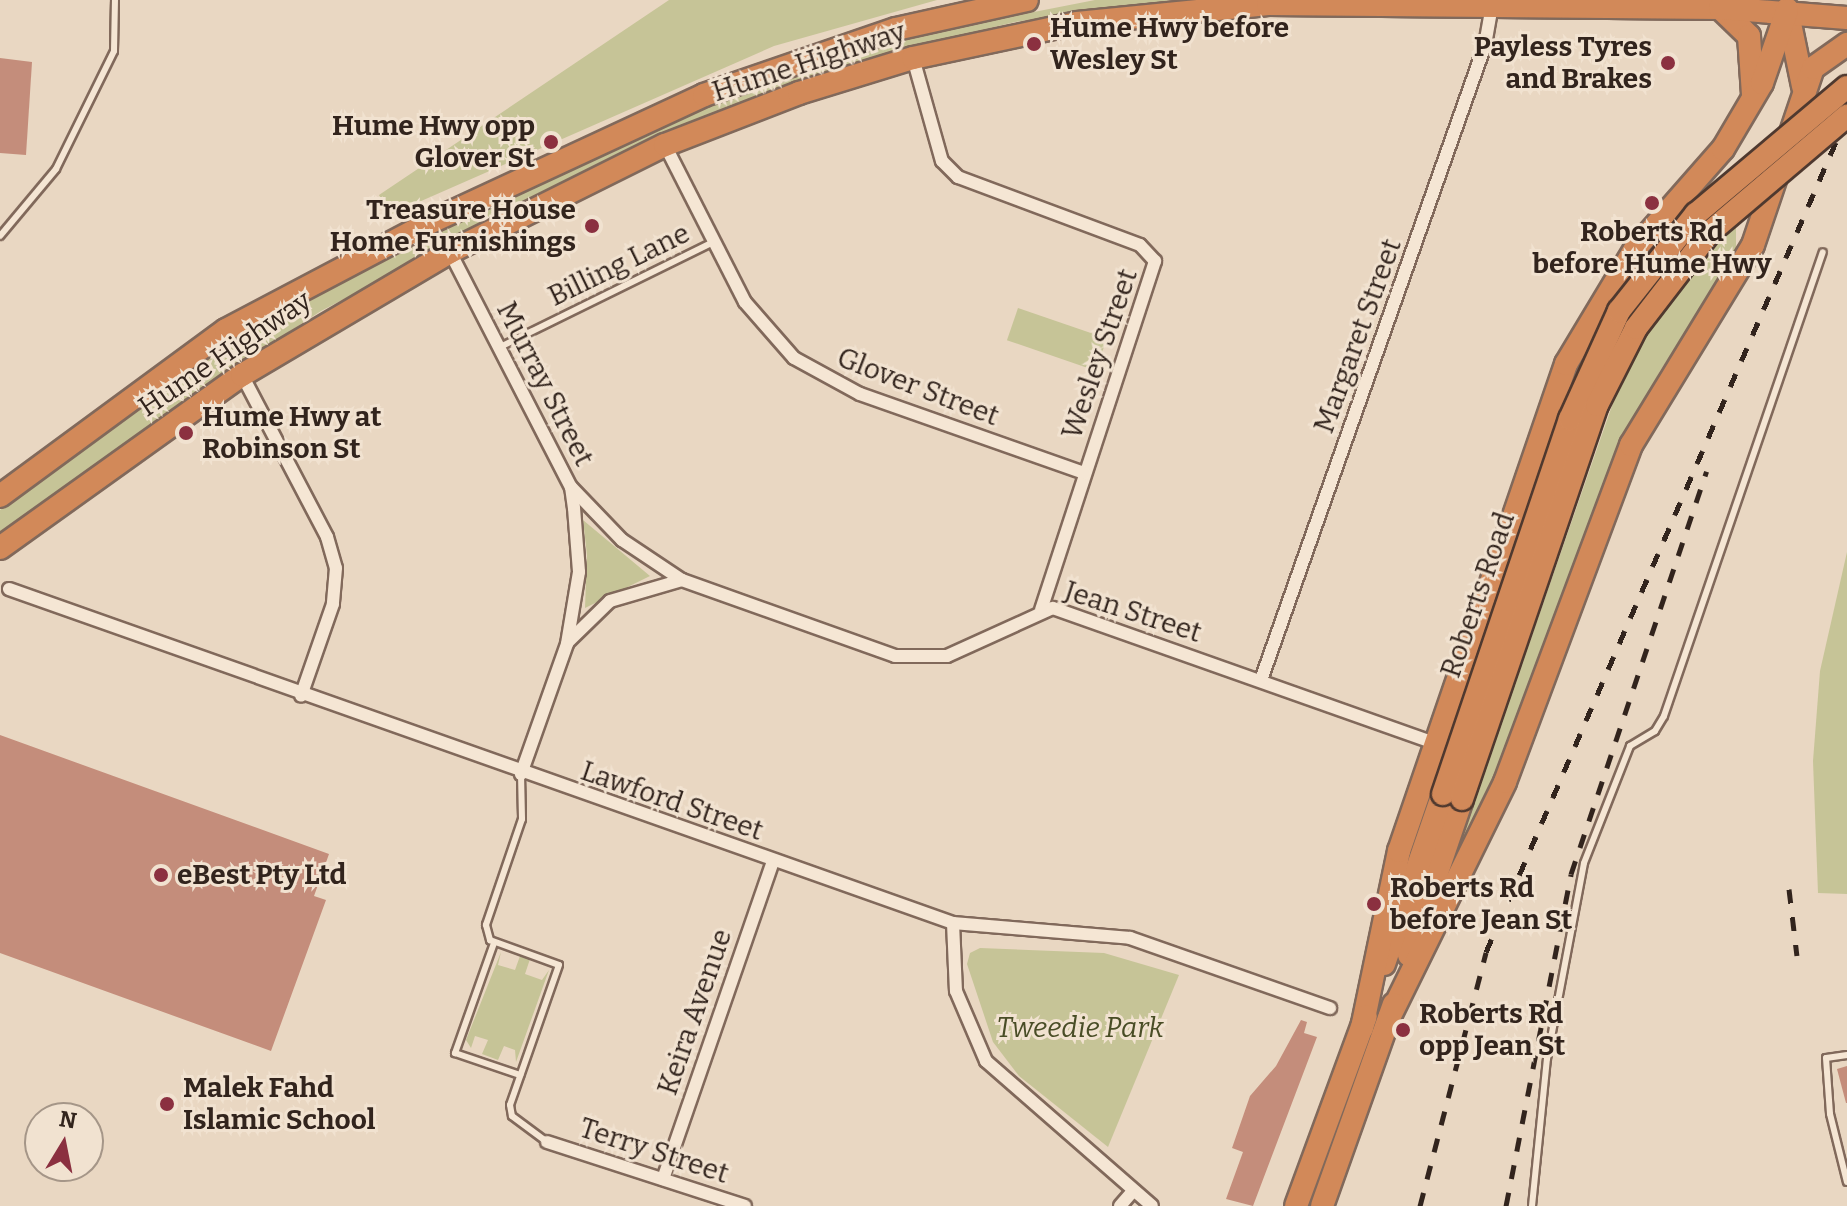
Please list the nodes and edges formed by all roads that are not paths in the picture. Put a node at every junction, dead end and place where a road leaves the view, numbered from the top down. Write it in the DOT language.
graph roads {
  1 [pos="115,0"];
  2 [pos="1027,0"];
  3 [pos="1268,2"];
  4 [pos="1492,6"];
  5 [pos="1786,6"];
  6 [pos="1720,8"];
  7 [pos="1847,18"];
  8 [pos="1847,44"];
  9 [pos="913,58"];
  10 [pos="1803,86"];
  11 [pos="1847,87"];
  12 [pos="1754,100"];
  13 [pos="1847,116"];
  14 [pos="665,145"];
  15 [pos="1689,190"];
  16 [pos="0,236"];
  17 [pos="713,242"];
  18 [pos="450,252"];
  19 [pos="1823,252"];
  20 [pos="1737,275"];
  21 [pos="500,347"];
  22 [pos="242,375"];
  23 [pos="1084,473"];
  24 [pos="571,487"];
  25 [pos="0,496"];
  26 [pos="0,548"];
  27 [pos="682,580"];
  28 [pos="9,589"];
  29 [pos="1041,610"];
  30 [pos="567,644"];
  31 [pos="1261,680"];
  32 [pos="301,696"];
  33 [pos="1435,743"];
  34 [pos="521,774"];
  35 [pos="1452,796"];
  36 [pos="773,861"];
  37 [pos="953,923"];
  38 [pos="494,943"];
  39 [pos="1330,1008"];
  40 [pos="1389,1018"];
  41 [pos="1362,1028"];
  42 [pos="1847,1055"];
  43 [pos="520,1075"];
  44 [pos="547,1142"];
  45 [pos="663,1179"];
  46 [pos="1847,1182"];
  47 [pos="1133,1191"];
  48 [pos="745,1206"];
  49 [pos="1120,1206"];
  50 [pos="1152,1206"];
  51 [pos="1296,1206"];
  52 [pos="1322,1206"];
  53 [pos="1532,1206"];
  1 -- 16 [label="lane"];
  2 -- 25 [label="highway, Hume Highway"];
  3 -- 4 [label="highway, Hume Highway"];
  3 -- 9 [label="highway, Hume Highway"];
  4 -- 6 [label="highway, Hume Highway"];
  4 -- 31 [label="street, Margaret Street"];
  5 -- 6 [label="highway, Hume Highway"];
  5 -- 7 [label="highway, Hume Highway"];
  5 -- 10 [label="highway"];
  5 -- 12 [label="highway"];
  6 -- 12 [label="highway"];
  8 -- 10 [label="highway"];
  9 -- 14 [label="highway, Hume Highway"];
  9 -- 23 [label="street, Wesley Street"];
  10 -- 20 [label="highway"];
  11 -- 35 [label="highway, Roberts Road, bridge"];
  12 -- 15 [label="highway"];
  13 -- 35 [label="highway, Roberts Road, bridge"];
  14 -- 17 [label="street, Glover Street"];
  14 -- 18 [label="highway, Hume Highway"];
  15 -- 20 [label="highway"];
  15 -- 33 [label="highway"];
  17 -- 21 [label="lane, Billing Lane"];
  17 -- 23 [label="street, Glover Street"];
  18 -- 21 [label="street, Murray Street"];
  18 -- 22 [label="highway, Hume Highway"];
  19 -- 53 [label="lane"];
  20 -- 40 [label="highway"];
  21 -- 24 [label="street, Murray Street"];
  22 -- 26 [label="highway, Hume Highway"];
  22 -- 32 [label="street"];
  23 -- 29 [label="street, Wesley Street"];
  24 -- 27 [label="street, Jean Street"];
  24 -- 30 [label="street, Murray Street"];
  27 -- 29 [label="street, Jean Street"];
  27 -- 30 [label="street"];
  28 -- 32 [label="street, Lawford Street"];
  29 -- 31 [label="street, Jean Street"];
  30 -- 34 [label="street, Murray Street"];
  31 -- 33 [label="street, Jean Street"];
  32 -- 34 [label="street, Lawford Street"];
  33 -- 41 [label="highway"];
  34 -- 36 [label="street, Lawford Street"];
  34 -- 38 [label="lane"];
  35 -- 40 [label="highway, Roberts Road"];
  35 -- 41 [label="highway, Roberts Road"];
  36 -- 37 [label="street, Lawford Street"];
  36 -- 45 [label="street, Keira Avenue"];
  37 -- 39 [label="street, Lawford Street"];
  37 -- 47 [label="street"];
  38 -- 43 [label="lane"];
  38 -- 43 [label="lane"];
  40 -- 52 [label="highway, Roberts Road"];
  41 -- 51 [label="highway, Roberts Road"];
  42 -- 46 [label="lane"];
  43 -- 44 [label="lane"];
  44 -- 45 [label="street, Terry Street"];
  45 -- 48 [label="street, Terry Street"];
  47 -- 49 [label="street"];
  47 -- 50 [label="street"];
}
